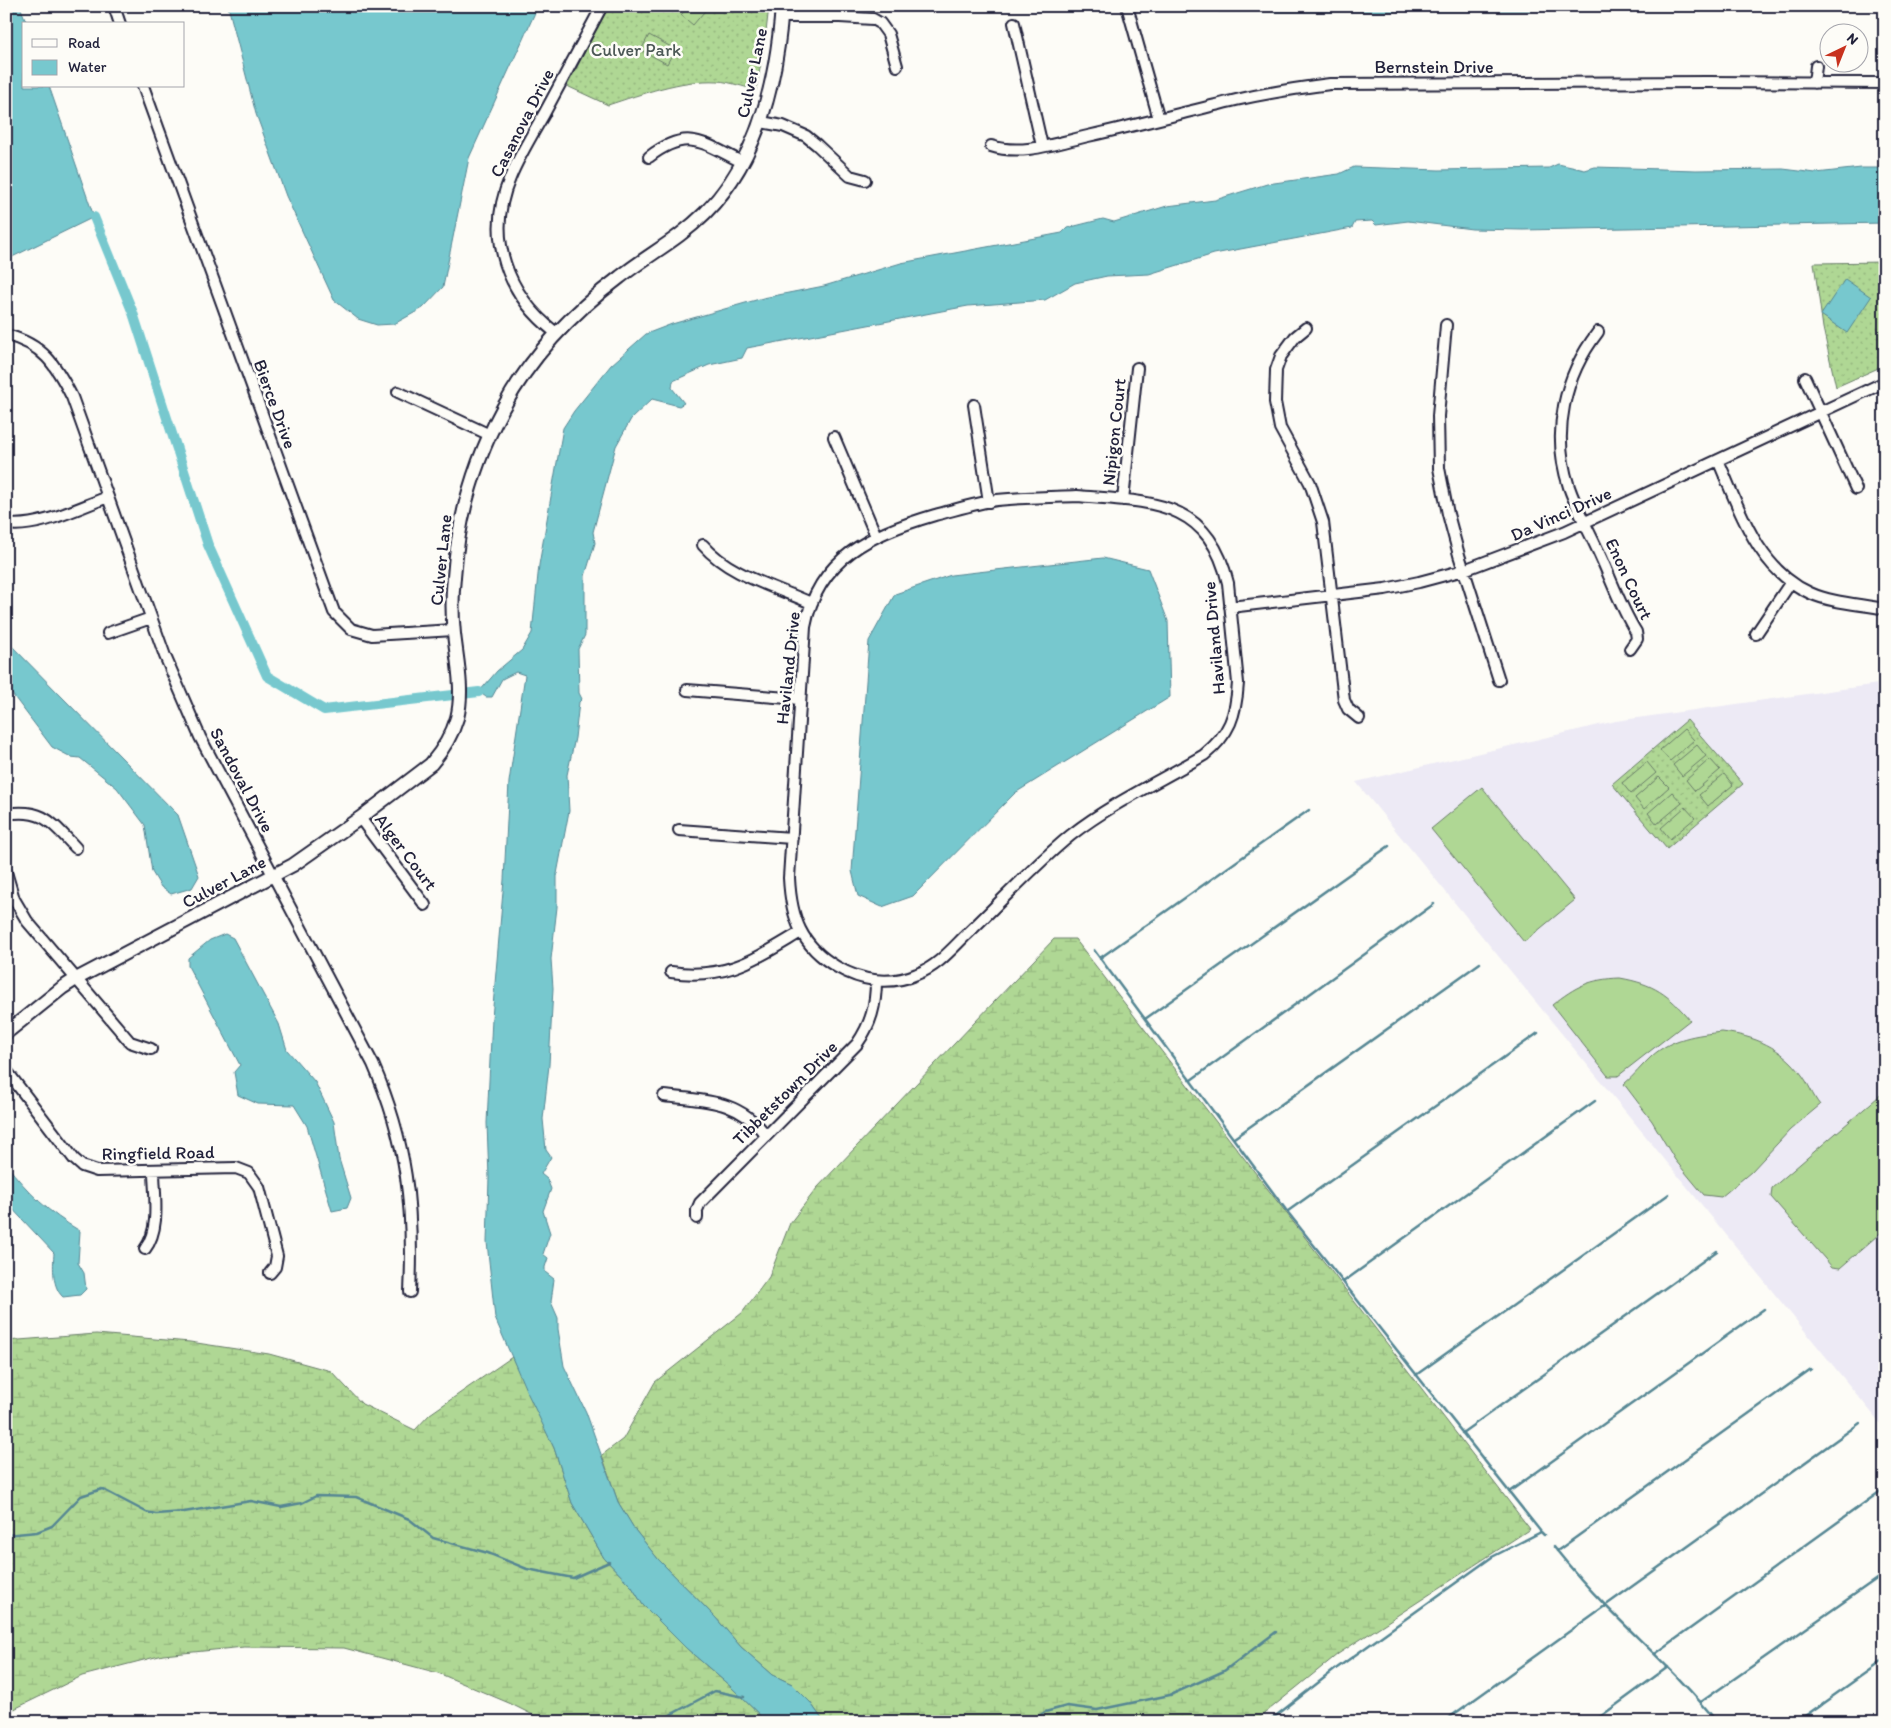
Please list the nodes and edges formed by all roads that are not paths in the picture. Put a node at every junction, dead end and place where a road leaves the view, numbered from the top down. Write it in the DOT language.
graph roads {
  1 [pos="114,6"];
  2 [pos="602,6"];
  3 [pos="1127,6"];
  4 [pos="782,12"];
  5 [pos="119,22"];
  6 [pos="1014,23"];
  7 [pos="897,66"];
  8 [pos="1816,66"];
  9 [pos="1885,83"];
  10 [pos="1814,84"];
  11 [pos="144,88"];
  12 [pos="1160,119"];
  13 [pos="760,122"];
  14 [pos="991,146"];
  15 [pos="1042,146"];
  16 [pos="648,157"];
  17 [pos="742,162"];
  18 [pos="865,180"];
  19 [pos="1446,325"];
  20 [pos="1306,328"];
  21 [pos="1598,332"];
  22 [pos="556,333"];
  23 [pos="6,335"];
  24 [pos="1137,368"];
  25 [pos="1805,378"];
  26 [pos="1885,382"];
  27 [pos="398,392"];
  28 [pos="974,405"];
  29 [pos="1820,412"];
  30 [pos="490,435"];
  31 [pos="834,437"];
  32 [pos="1718,460"];
  33 [pos="1856,489"];
  34 [pos="108,498"];
  35 [pos="1123,500"];
  36 [pos="989,502"];
  37 [pos="1585,522"];
  38 [pos="6,524"];
  39 [pos="876,536"];
  40 [pos="703,545"];
  41 [pos="1464,570"];
  42 [pos="1791,582"];
  43 [pos="1332,596"];
  44 [pos="812,603"];
  45 [pos="1230,607"];
  46 [pos="1885,609"];
  47 [pos="151,618"];
  48 [pos="454,630"];
  49 [pos="108,633"];
  50 [pos="1756,634"];
  51 [pos="1630,649"];
  52 [pos="1499,680"];
  53 [pos="687,690"];
  54 [pos="800,699"];
  55 [pos="1358,718"];
  56 [pos="6,814"];
  57 [pos="360,818"];
  58 [pos="679,830"];
  59 [pos="792,838"];
  60 [pos="76,848"];
  61 [pos="6,872"];
  62 [pos="274,876"];
  63 [pos="425,905"];
  64 [pos="801,932"];
  65 [pos="672,972"];
  66 [pos="76,979"];
  67 [pos="876,981"];
  68 [pos="6,1033"];
  69 [pos="151,1049"];
  70 [pos="6,1070"];
  71 [pos="664,1096"];
  72 [pos="766,1135"];
  73 [pos="154,1170"];
  74 [pos="697,1218"];
  75 [pos="145,1249"];
  76 [pos="270,1273"];
  77 [pos="410,1292"];
  1 -- 5 [label="street"];
  2 -- 22 [label="street, Casanova Drive"];
  3 -- 12 [label="street"];
  4 -- 7 [label="street"];
  4 -- 13 [label="street, Culver Lane"];
  6 -- 15 [label="street"];
  8 -- 10 [label="street"];
  9 -- 10 [label="street, Bernstein Drive"];
  10 -- 12 [label="street, Bernstein Drive"];
  11 -- 48 [label="street, Bierce Drive"];
  12 -- 15 [label="street, Bernstein Drive"];
  13 -- 17 [label="street, Culver Lane"];
  13 -- 18 [label="street"];
  14 -- 15 [label="street, Bernstein Drive"];
  16 -- 17 [label="street"];
  17 -- 22 [label="street, Culver Lane"];
  19 -- 41 [label="street"];
  20 -- 43 [label="street"];
  21 -- 37 [label="street, Enon Court"];
  22 -- 30 [label="street, Culver Lane"];
  23 -- 34 [label="street, Sandoval Drive"];
  24 -- 35 [label="street, Nipigon Court"];
  25 -- 29 [label="street"];
  26 -- 29 [label="street, Da Vinci Drive"];
  27 -- 30 [label="street"];
  28 -- 36 [label="street"];
  29 -- 32 [label="street, Da Vinci Drive"];
  29 -- 33 [label="street"];
  30 -- 48 [label="street, Culver Lane"];
  31 -- 39 [label="street"];
  32 -- 37 [label="street, Da Vinci Drive"];
  32 -- 42 [label="street"];
  34 -- 38 [label="street"];
  34 -- 47 [label="street, Sandoval Drive"];
  35 -- 36 [label="street, Haviland Drive"];
  35 -- 45 [label="street, Haviland Drive"];
  36 -- 39 [label="street, Haviland Drive"];
  37 -- 41 [label="street, Da Vinci Drive"];
  37 -- 51 [label="street, Enon Court"];
  39 -- 44 [label="street, Haviland Drive"];
  40 -- 44 [label="street"];
  41 -- 43 [label="street, Da Vinci Drive"];
  41 -- 52 [label="street"];
  42 -- 46 [label="street"];
  42 -- 50 [label="street"];
  43 -- 45 [label="street, Da Vinci Drive"];
  43 -- 55 [label="street"];
  44 -- 54 [label="street, Haviland Drive"];
  45 -- 67 [label="street, Haviland Drive"];
  47 -- 49 [label="street"];
  47 -- 62 [label="street, Sandoval Drive"];
  48 -- 57 [label="street, Culver Lane"];
  53 -- 54 [label="street"];
  54 -- 59 [label="street, Haviland Drive"];
  56 -- 60 [label="street"];
  57 -- 62 [label="street, Culver Lane"];
  57 -- 63 [label="street, Alger Court"];
  58 -- 59 [label="street"];
  59 -- 64 [label="street, Haviland Drive"];
  61 -- 66 [label="street"];
  62 -- 66 [label="street, Culver Lane"];
  62 -- 77 [label="street, Sandoval Drive"];
  64 -- 65 [label="street"];
  64 -- 67 [label="street, Haviland Drive"];
  66 -- 68 [label="street, Culver Lane"];
  66 -- 69 [label="street"];
  67 -- 72 [label="street, Tibbetstown Drive"];
  70 -- 73 [label="street, Ringfield Road"];
  71 -- 72 [label="street"];
  72 -- 74 [label="street, Tibbetstown Drive"];
  73 -- 75 [label="street"];
  73 -- 76 [label="street, Ringfield Road"];
}
